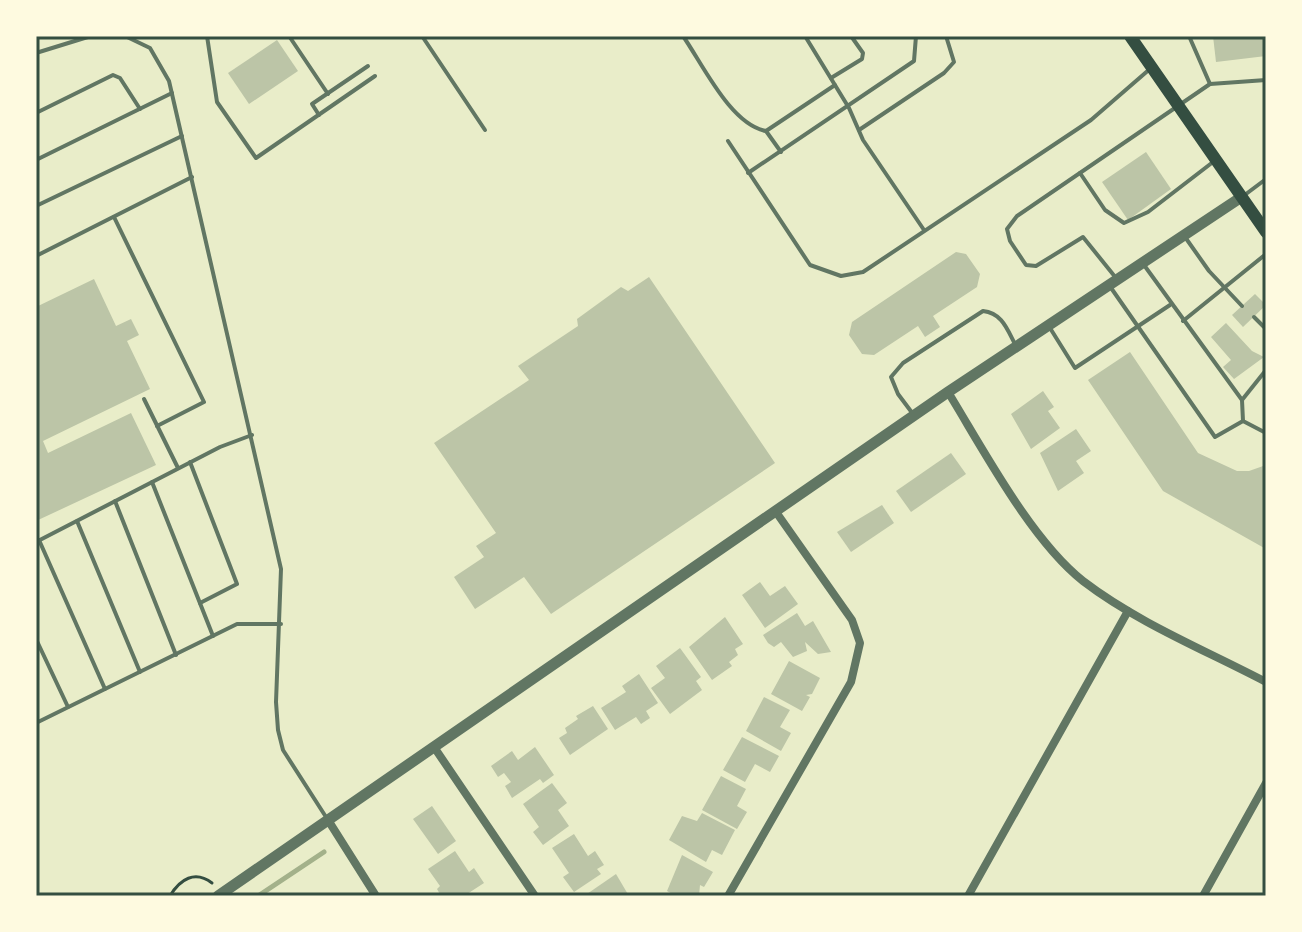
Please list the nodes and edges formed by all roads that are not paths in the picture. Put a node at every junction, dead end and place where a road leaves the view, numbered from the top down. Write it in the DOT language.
graph roads {
  1 [pos="91,36"];
  2 [pos="125,36"];
  3 [pos="207,36"];
  4 [pos="289,36"];
  5 [pos="422,36"];
  6 [pos="683,36"];
  7 [pos="805,36"];
  8 [pos="851,36"];
  9 [pos="916,36"];
  10 [pos="946,36"];
  11 [pos="1130,36"];
  12 [pos="1189,36"];
  13 [pos="36,53"];
  14 [pos="368,66"];
  15 [pos="1152,68"];
  16 [pos="375,76"];
  17 [pos="831,78"];
  18 [pos="1266,80"];
  19 [pos="1210,84"];
  20 [pos="835,85"];
  21 [pos="172,93"];
  22 [pos="328,94"];
  23 [pos="1179,107"];
  24 [pos="849,108"];
  25 [pos="140,109"];
  26 [pos="36,113"];
  27 [pos="319,115"];
  28 [pos="485,130"];
  29 [pos="859,130"];
  30 [pos="766,131"];
  31 [pos="182,136"];
  32 [pos="728,141"];
  33 [pos="781,152"];
  34 [pos="36,160"];
  35 [pos="1215,161"];
  36 [pos="748,173"];
  37 [pos="1080,173"];
  38 [pos="192,177"];
  39 [pos="1266,179"];
  40 [pos="1240,198"];
  41 [pos="36,206"];
  42 [pos="114,217"];
  43 [pos="924,230"];
  44 [pos="1266,232"];
  45 [pos="1184,236"];
  46 [pos="1266,254"];
  47 [pos="36,256"];
  48 [pos="1142,263"];
  49 [pos="1113,282"];
  50 [pos="1226,289"];
  51 [pos="1170,305"];
  52 [pos="1242,306"];
  53 [pos="1254,317"];
  54 [pos="1183,321"];
  55 [pos="1048,325"];
  56 [pos="1136,327"];
  57 [pos="1266,329"];
  58 [pos="1016,346"];
  59 [pos="1266,370"];
  60 [pos="948,392"];
  61 [pos="144,399"];
  62 [pos="1242,400"];
  63 [pos="914,415"];
  64 [pos="1243,421"];
  65 [pos="157,426"];
  66 [pos="1266,433"];
  67 [pos="252,435"];
  68 [pos="190,462"];
  69 [pos="178,468"];
  70 [pos="152,481"];
  71 [pos="114,500"];
  72 [pos="776,512"];
  73 [pos="77,521"];
  74 [pos="37,541"];
  75 [pos="200,603"];
  76 [pos="1128,611"];
  77 [pos="281,624"];
  78 [pos="213,636"];
  79 [pos="36,639"];
  80 [pos="176,655"];
  81 [pos="140,672"];
  82 [pos="1266,682"];
  83 [pos="105,689"];
  84 [pos="68,707"];
  85 [pos="36,723"];
  86 [pos="434,747"];
  87 [pos="1266,783"];
  88 [pos="328,820"];
  89 [pos="217,891"];
  90 [pos="376,896"];
  91 [pos="535,896"];
  92 [pos="728,896"];
  93 [pos="968,896"];
  94 [pos="1203,896"];
  1 -- 13 [label="lane"];
  2 -- 21 [label="lane"];
  3 -- 27 [label="lane"];
  4 -- 22 [label="lane"];
  5 -- 28 [label="lane"];
  6 -- 30 [label="lane"];
  7 -- 17 [label="lane"];
  8 -- 17 [label="lane"];
  9 -- 24 [label="lane"];
  10 -- 29 [label="lane"];
  11 -- 15 [label="main road"];
  12 -- 19 [label="lane"];
  14 -- 22 [label="lane"];
  15 -- 23 [label="main road"];
  15 -- 43 [label="lane"];
  16 -- 27 [label="lane"];
  17 -- 20 [label="lane"];
  18 -- 19 [label="lane"];
  19 -- 23 [label="lane"];
  20 -- 24 [label="lane"];
  20 -- 30 [label="lane"];
  21 -- 25 [label="lane"];
  21 -- 31 [label="lane"];
  22 -- 27 [label="lane"];
  23 -- 35 [label="main road"];
  23 -- 37 [label="lane"];
  24 -- 29 [label="lane"];
  24 -- 33 [label="lane"];
  25 -- 26 [label="lane"];
  25 -- 34 [label="lane"];
  29 -- 43 [label="lane"];
  30 -- 33 [label="lane"];
  31 -- 38 [label="lane"];
  31 -- 41 [label="lane"];
  32 -- 36 [label="lane"];
  33 -- 36 [label="lane"];
  35 -- 37 [label="lane"];
  35 -- 40 [label="main road"];
  36 -- 43 [label="lane"];
  37 -- 49 [label="lane"];
  38 -- 42 [label="lane"];
  38 -- 67 [label="lane"];
  39 -- 40 [label="lane"];
  40 -- 44 [label="main road"];
  40 -- 45 [label="street"];
  42 -- 47 [label="lane"];
  42 -- 65 [label="lane"];
  45 -- 48 [label="street"];
  45 -- 50 [label="lane"];
  46 -- 50 [label="lane"];
  48 -- 49 [label="street"];
  48 -- 51 [label="lane"];
  49 -- 55 [label="street"];
  49 -- 56 [label="lane"];
  50 -- 52 [label="lane"];
  50 -- 54 [label="lane"];
  51 -- 54 [label="lane"];
  51 -- 56 [label="lane"];
  53 -- 57 [label="lane"];
  54 -- 62 [label="lane"];
  55 -- 56 [label="lane"];
  55 -- 58 [label="street"];
  56 -- 64 [label="lane"];
  58 -- 60 [label="street"];
  58 -- 63 [label="lane"];
  59 -- 62 [label="lane"];
  60 -- 63 [label="street"];
  60 -- 76 [label="street"];
  61 -- 65 [label="lane"];
  62 -- 64 [label="lane"];
  63 -- 72 [label="street"];
  64 -- 66 [label="lane"];
  65 -- 69 [label="lane"];
  67 -- 68 [label="lane"];
  67 -- 77 [label="lane"];
  68 -- 69 [label="lane"];
  68 -- 75 [label="lane"];
  69 -- 70 [label="lane"];
  70 -- 71 [label="lane"];
  70 -- 75 [label="lane"];
  71 -- 73 [label="lane"];
  71 -- 80 [label="lane"];
  72 -- 86 [label="street"];
  72 -- 92 [label="street"];
  73 -- 74 [label="lane"];
  73 -- 81 [label="lane"];
  74 -- 83 [label="lane"];
  75 -- 78 [label="lane"];
  76 -- 82 [label="street"];
  76 -- 93 [label="street"];
  77 -- 78 [label="lane"];
  77 -- 88 [label="lane"];
  78 -- 80 [label="lane"];
  79 -- 84 [label="lane"];
  80 -- 81 [label="lane"];
  81 -- 83 [label="lane"];
  83 -- 84 [label="lane"];
  84 -- 85 [label="lane"];
  86 -- 88 [label="street"];
  86 -- 91 [label="street"];
  87 -- 94 [label="street"];
  88 -- 89 [label="street"];
  88 -- 90 [label="street"];
}
